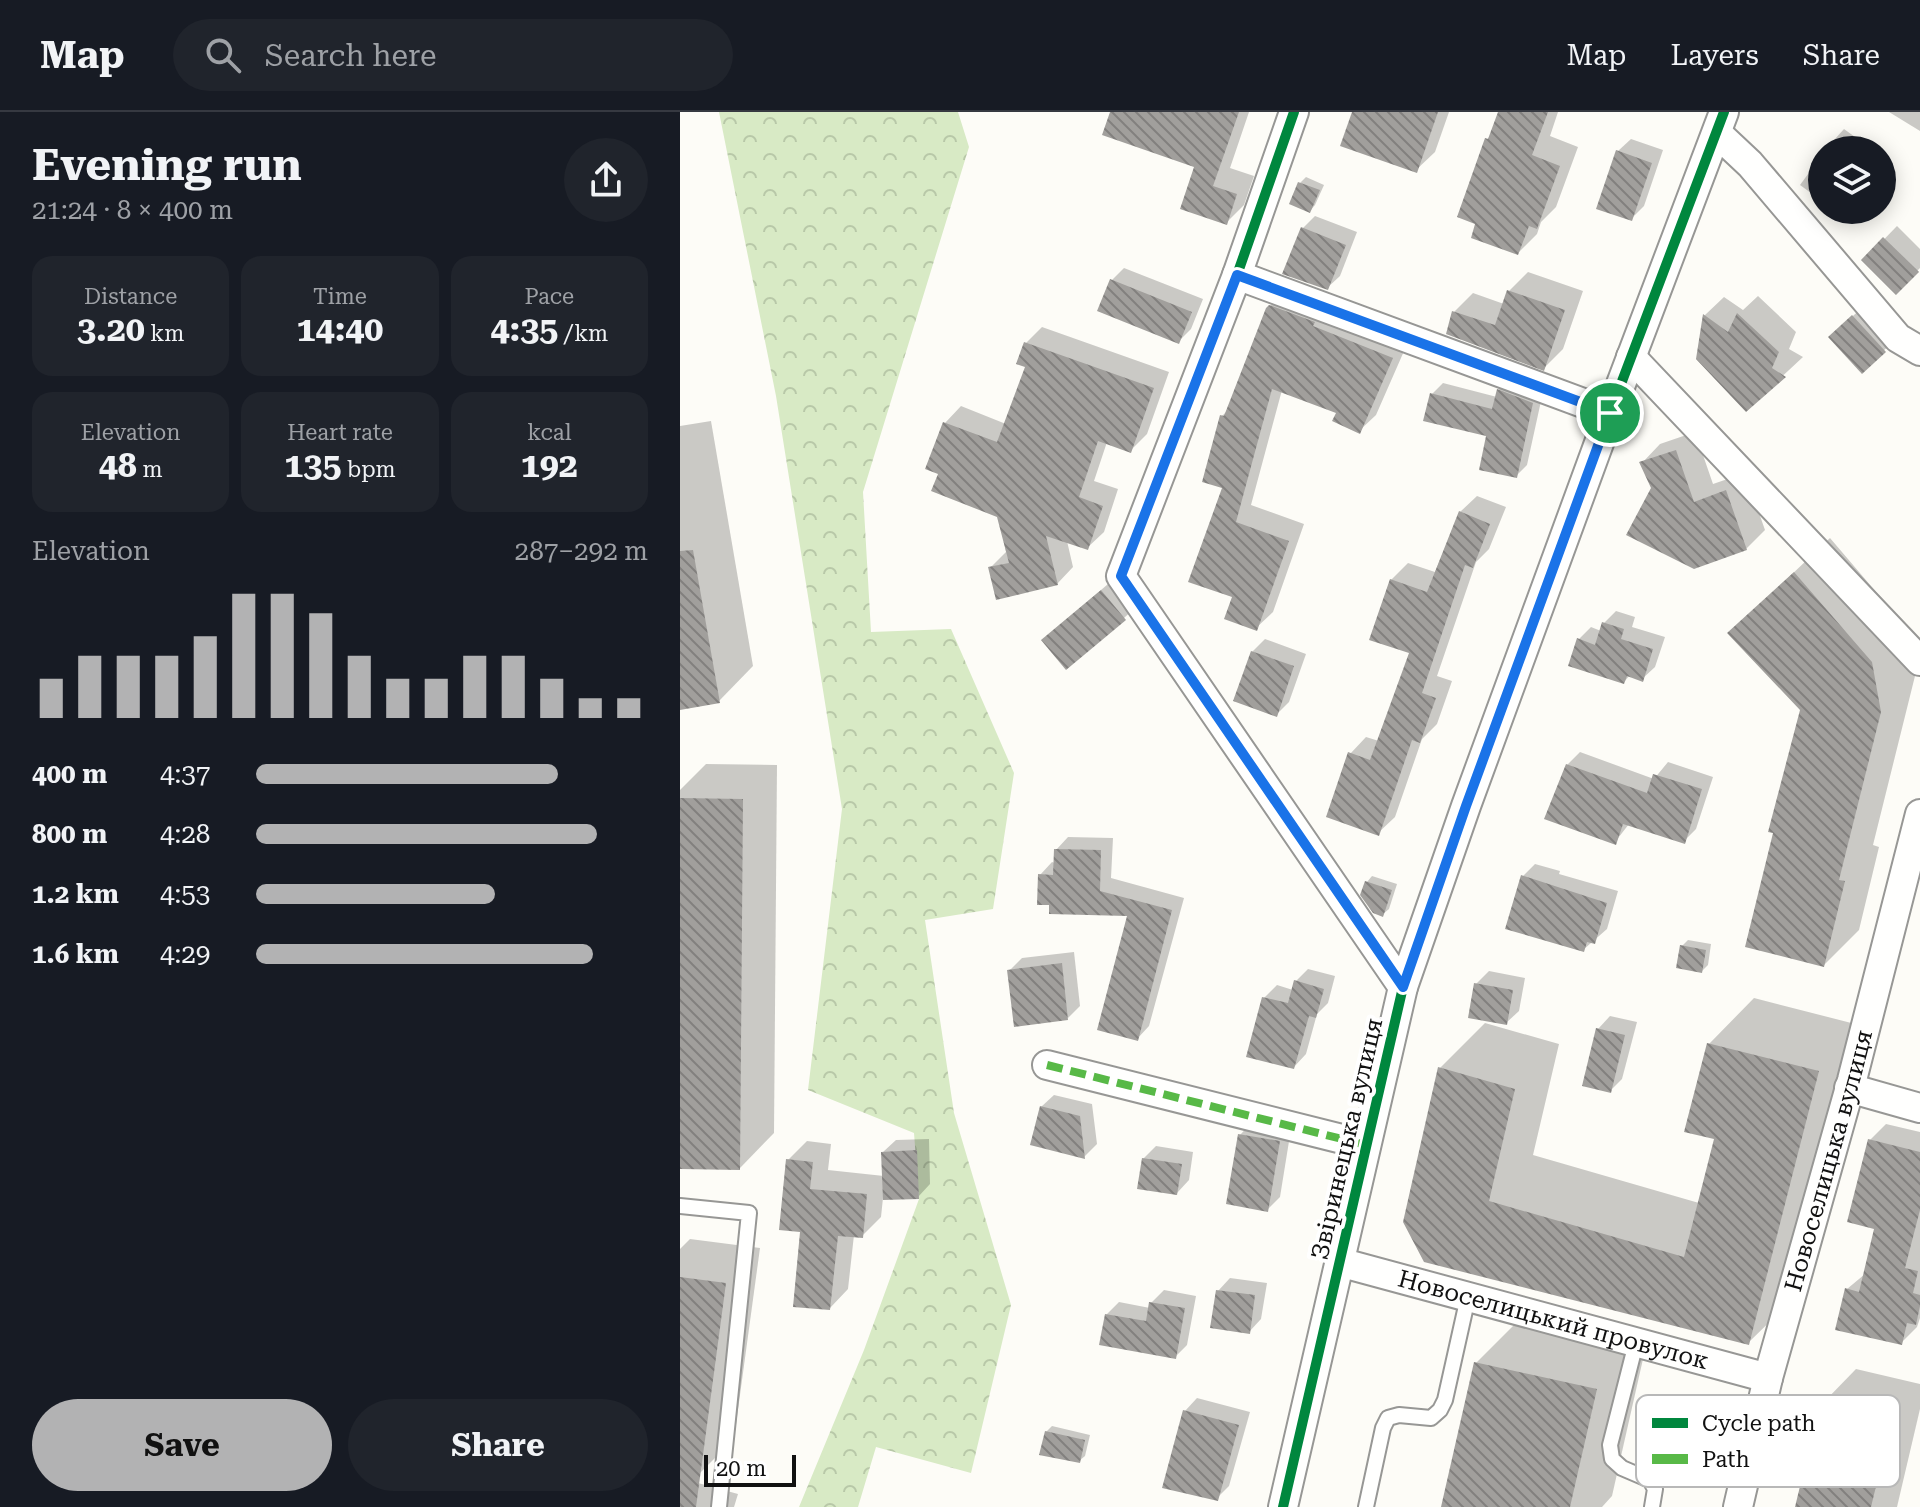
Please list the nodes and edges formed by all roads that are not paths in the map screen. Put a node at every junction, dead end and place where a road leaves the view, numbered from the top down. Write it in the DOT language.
graph roads {
  1 [pos="1294,112"];
  2 [pos="1721,122"];
  3 [pos="1237,275"];
  4 [pos="1920,351"];
  5 [pos="1631,357"];
  6 [pos="1610,413"];
  7 [pos="1920,661"];
  8 [pos="1920,814"];
  9 [pos="1403,987"];
  10 [pos="1047,1065"];
  11 [pos="1849,1088"];
  12 [pos="1920,1108"];
  13 [pos="1366,1145"];
  14 [pos="680,1206"];
  15 [pos="1339,1262"];
  16 [pos="1468,1297"];
  17 [pos="1636,1343"];
  18 [pos="1768,1378"];
  19 [pos="1764,1395"];
  20 [pos="1636,1474"];
  21 [pos="1654,1487"];
  22 [pos="1743,1487"];
  23 [pos="719,1507"];
  24 [pos="1283,1507"];
  25 [pos="1366,1507"];
  26 [pos="1652,1507"];
  27 [pos="1738,1507"];
  1 -- 3 [label="street"];
  2 -- 4 [label="street"];
  2 -- 5 [label="street, Звіринецька вулиця"];
  3 -- 6 [label="street"];
  3 -- 9 [label="street"];
  5 -- 6 [label="street, Звіринецька вулиця"];
  5 -- 7 [label="street"];
  6 -- 9 [label="street, Звіринецька вулиця"];
  8 -- 11 [label="street, Новоселицька вулиця"];
  9 -- 13 [label="street, Звіринецька вулиця"];
  10 -- 13 [label="street"];
  11 -- 12 [label="street"];
  11 -- 18 [label="street, Новоселицька вулиця"];
  13 -- 15 [label="street, Звіринецька вулиця"];
  14 -- 23 [label="lane"];
  15 -- 16 [label="street, Новоселицький провулок"];
  15 -- 24 [label="street, Звіринецька вулиця"];
  16 -- 17 [label="street, Новоселицький провулок"];
  16 -- 25 [label="lane"];
  17 -- 18 [label="street, Новоселицький провулок"];
  17 -- 20 [label="lane"];
  18 -- 19 [label="street, Новоселицька вулиця"];
  21 -- 26 [label="lane"];
  22 -- 27 [label="street, Новоселицька вулиця"];
}
